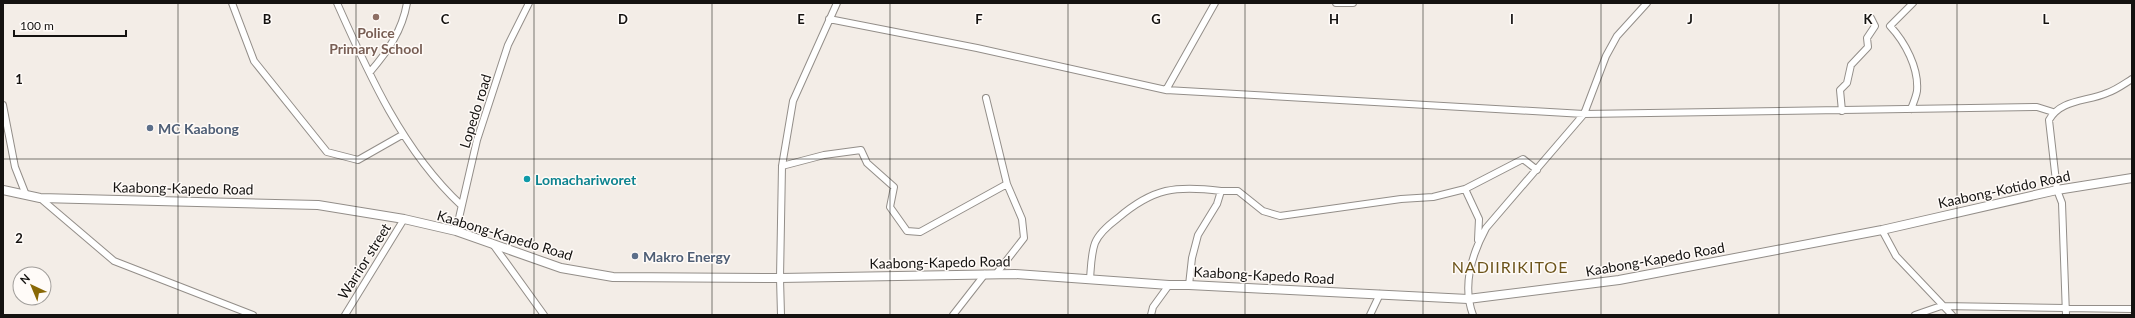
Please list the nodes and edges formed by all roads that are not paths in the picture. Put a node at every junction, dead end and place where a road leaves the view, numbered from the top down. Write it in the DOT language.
graph roads {
  1 [pos="232,3"];
  2 [pos="337,3"];
  3 [pos="407,3"];
  4 [pos="529,3"];
  5 [pos="836,3"];
  6 [pos="1215,3"];
  7 [pos="1336,3"];
  8 [pos="1353,3"];
  9 [pos="1647,3"];
  10 [pos="1913,3"];
  11 [pos="1871,18"];
  12 [pos="829,19"];
  13 [pos="370,72"];
  14 [pos="2132,80"];
  15 [pos="1166,90"];
  16 [pos="986,98"];
  17 [pos="3,105"];
  18 [pos="1911,109"];
  19 [pos="1842,111"];
  20 [pos="2053,112"];
  21 [pos="1584,114"];
  22 [pos="402,135"];
  23 [pos="782,166"];
  24 [pos="1537,170"];
  25 [pos="2132,178"];
  26 [pos="1007,184"];
  27 [pos="1465,189"];
  28 [pos="3,190"];
  29 [pos="2057,190"];
  30 [pos="1220,191"];
  31 [pos="26,195"];
  32 [pos="40,198"];
  33 [pos="461,205"];
  34 [pos="404,219"];
  35 [pos="1882,230"];
  36 [pos="456,231"];
  37 [pos="492,243"];
  38 [pos="1478,243"];
  39 [pos="985,274"];
  40 [pos="996,274"];
  41 [pos="780,278"];
  42 [pos="1090,279"];
  43 [pos="1190,285"];
  44 [pos="1169,286"];
  45 [pos="1380,294"];
  46 [pos="1469,303"];
  47 [pos="1942,306"];
  48 [pos="2066,308"];
  49 [pos="2132,309"];
  50 [pos="253,315"];
  51 [pos="345,315"];
  52 [pos="544,315"];
  53 [pos="781,315"];
  54 [pos="953,315"];
  55 [pos="1151,315"];
  56 [pos="1370,315"];
  57 [pos="1468,315"];
  58 [pos="1473,315"];
  59 [pos="1915,315"];
  60 [pos="1952,315"];
  61 [pos="2066,315"];
  1 -- 22 [label="street"];
  2 -- 13 [label="street"];
  3 -- 13 [label="street"];
  4 -- 33 [label="street, Lopedo road"];
  5 -- 12 [label="street"];
  6 -- 15 [label="street"];
  7 -- 8 [label="street"];
  9 -- 21 [label="street"];
  10 -- 18 [label="street"];
  11 -- 19 [label="street"];
  12 -- 15 [label="street"];
  12 -- 23 [label="street"];
  13 -- 22 [label="street"];
  14 -- 20 [label="street"];
  15 -- 21 [label="street"];
  16 -- 26 [label="street"];
  17 -- 31 [label="street"];
  18 -- 19 [label="street"];
  18 -- 20 [label="street"];
  19 -- 21 [label="street"];
  20 -- 29 [label="street"];
  21 -- 24 [label="street"];
  22 -- 33 [label="street"];
  23 -- 26 [label="street"];
  23 -- 41 [label="street"];
  24 -- 27 [label="street"];
  24 -- 38 [label="street"];
  25 -- 29 [label="main road, Kaabong-Kotido Road"];
  26 -- 40 [label="street"];
  27 -- 30 [label="street"];
  27 -- 38 [label="street"];
  28 -- 31 [label="main road, Kaabong-Kapedo Road"];
  29 -- 35 [label="main road, Kaabong-Kotido Road"];
  29 -- 48 [label="street"];
  30 -- 42 [label="street"];
  30 -- 43 [label="street"];
  31 -- 32 [label="main road, Kaabong-Kapedo Road"];
  32 -- 34 [label="main road, Kaabong-Kapedo Road"];
  32 -- 50 [label="street"];
  33 -- 36 [label="street, Lopedo road"];
  34 -- 36 [label="main road, Kaabong-Kapedo Road"];
  34 -- 51 [label="street, Warrior street"];
  35 -- 46 [label="main road, Kaabong-Kapedo Road"];
  35 -- 47 [label="street"];
  36 -- 37 [label="main road, Kaabong-Kapedo Road"];
  37 -- 41 [label="main road, Kaabong-Kapedo Road"];
  37 -- 52 [label="street"];
  38 -- 46 [label="street"];
  39 -- 40 [label="main road, Kaabong-Kapedo Road"];
  39 -- 41 [label="main road, Kaabong-Kapedo Road"];
  39 -- 54 [label="street"];
  40 -- 42 [label="main road, Kaabong-Kapedo Road"];
  41 -- 53 [label="street"];
  42 -- 44 [label="main road, Kaabong-Kapedo Road"];
  43 -- 44 [label="main road, Kaabong-Kapedo Road"];
  43 -- 45 [label="main road, Kaabong-Kapedo Road"];
  44 -- 55 [label="street"];
  45 -- 46 [label="main road, Kaabong-Kapedo Road"];
  45 -- 56 [label="street"];
  46 -- 57 [label="street"];
  46 -- 58 [label="street"];
  47 -- 48 [label="street"];
  47 -- 59 [label="street"];
  47 -- 60 [label="street"];
  48 -- 49 [label="street"];
  48 -- 61 [label="street"];
}
